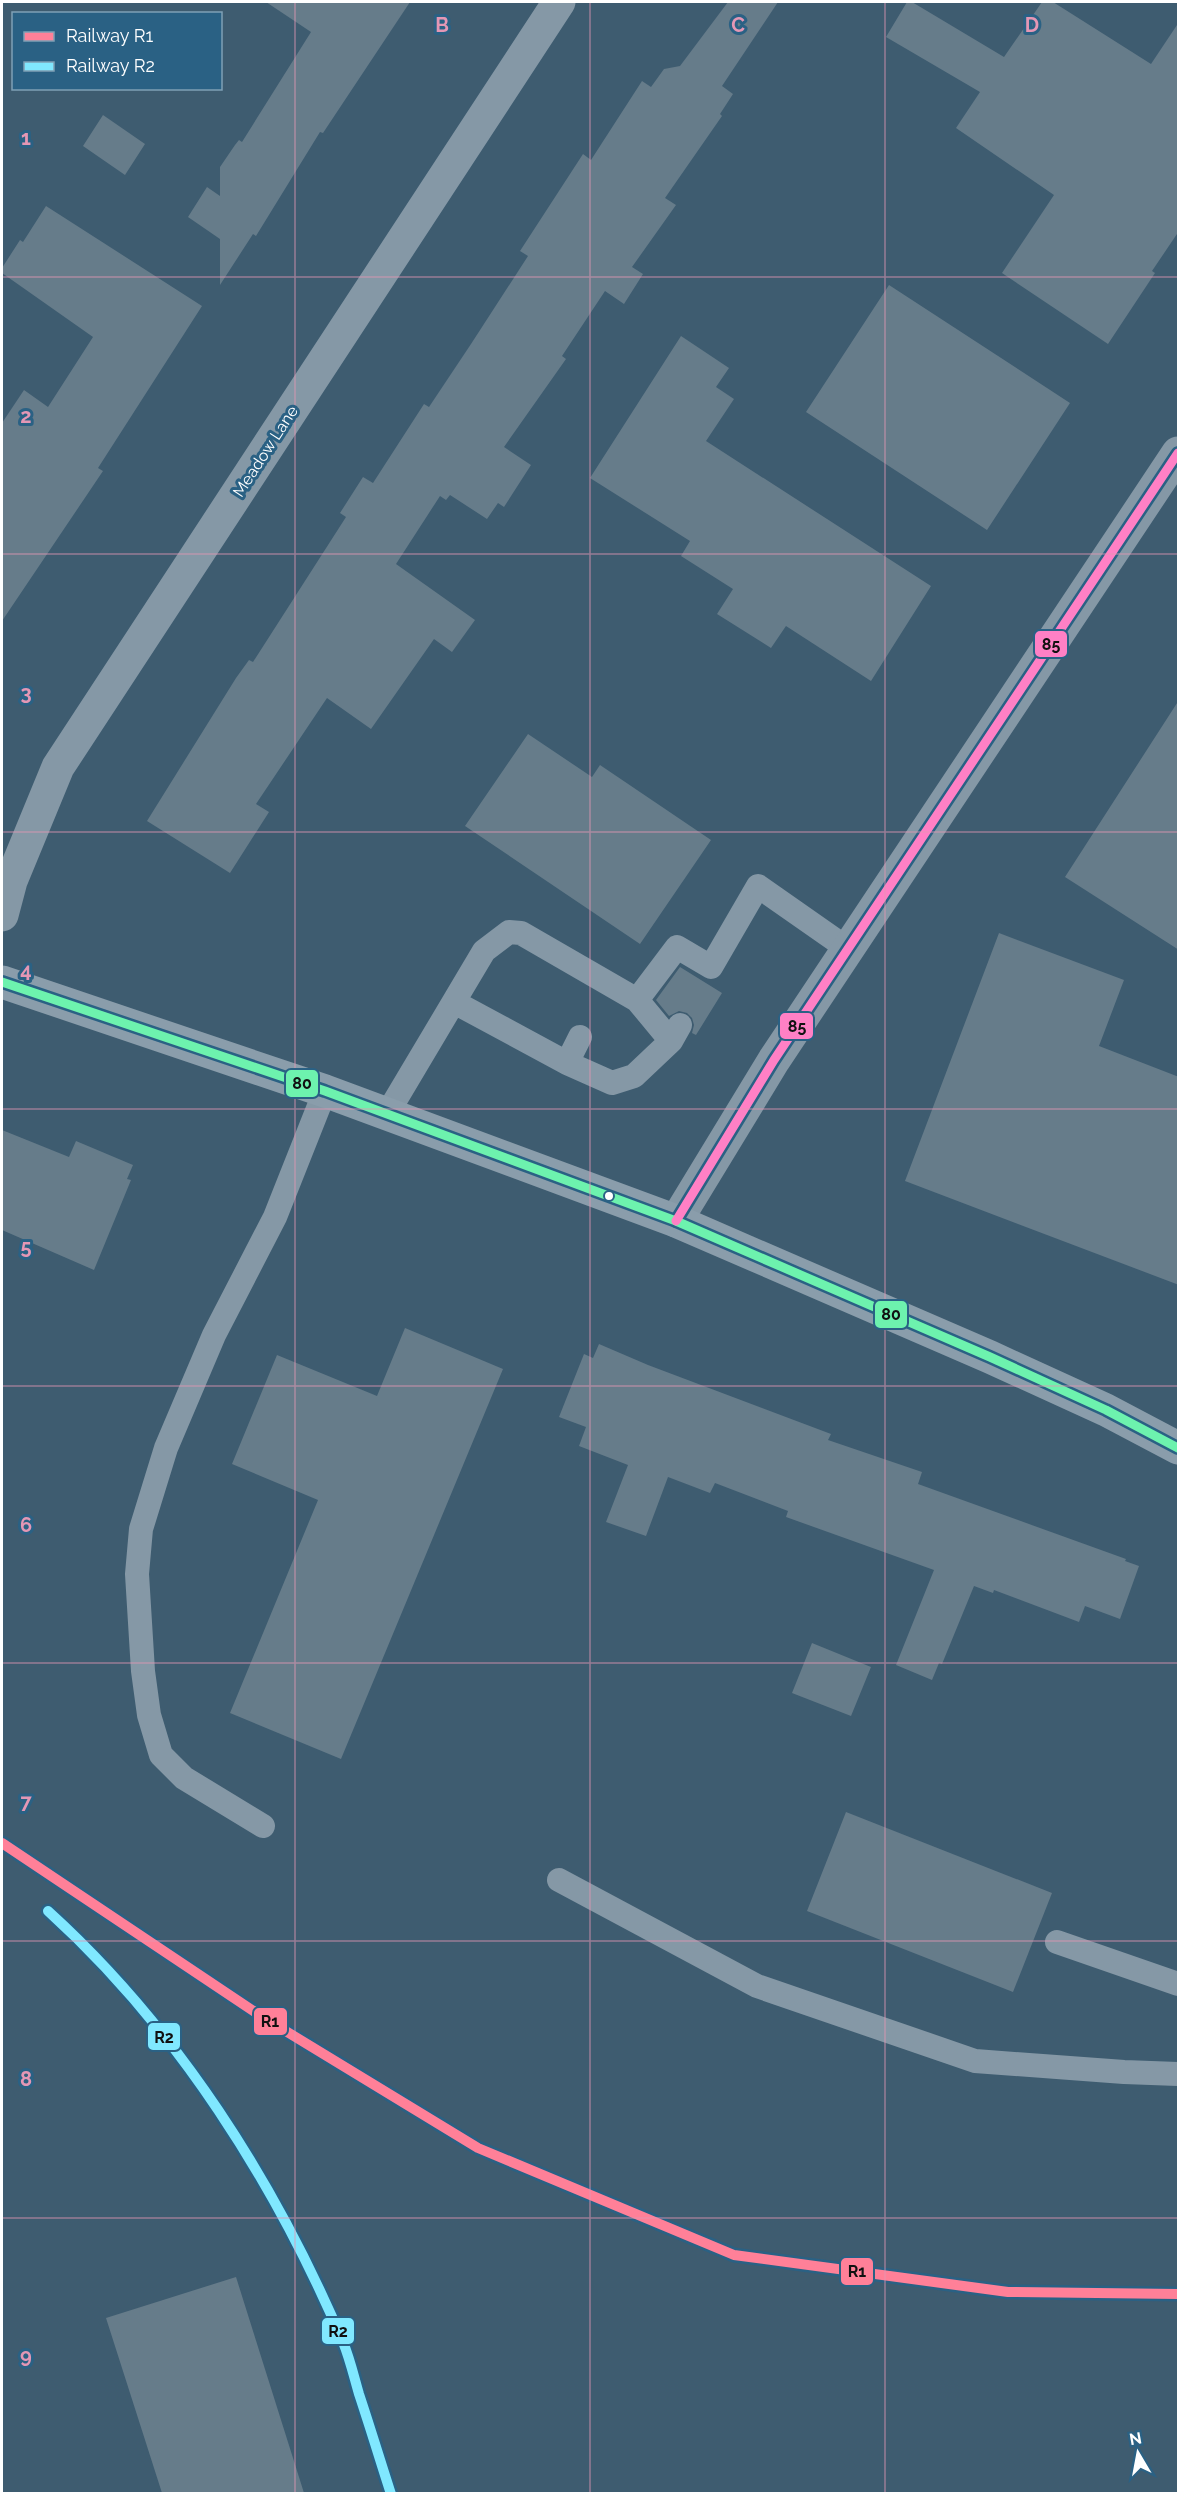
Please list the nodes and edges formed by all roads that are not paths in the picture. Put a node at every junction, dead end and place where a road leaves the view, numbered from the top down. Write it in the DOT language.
graph roads {
  1 [pos="559,2"];
  2 [pos="1179,453"];
  3 [pos="2,915"];
  4 [pos="848,950"];
  5 [pos="2,982"];
  6 [pos="637,1000"];
  7 [pos="454,1002"];
  8 [pos="580,1036"];
  9 [pos="567,1064"];
  10 [pos="326,1091"];
  11 [pos="387,1113"];
  12 [pos="676,1221"];
  13 [pos="1179,1448"];
  14 [pos="263,1826"];
  15 [pos="559,1880"];
  16 [pos="1057,1942"];
  17 [pos="1179,1984"];
  18 [pos="1179,2074"];
  1 -- 3 [label="street, Meadow Lane"];
  2 -- 4 [label="street"];
  4 -- 6 [label="lane"];
  4 -- 12 [label="street"];
  5 -- 10 [label="main road"];
  6 -- 7 [label="lane"];
  6 -- 9 [label="lane"];
  7 -- 9 [label="lane"];
  7 -- 11 [label="lane"];
  8 -- 9 [label="lane"];
  10 -- 11 [label="main road"];
  10 -- 14 [label="lane"];
  11 -- 12 [label="main road"];
  12 -- 13 [label="main road"];
  15 -- 18 [label="lane"];
  16 -- 17 [label="lane"];
}
